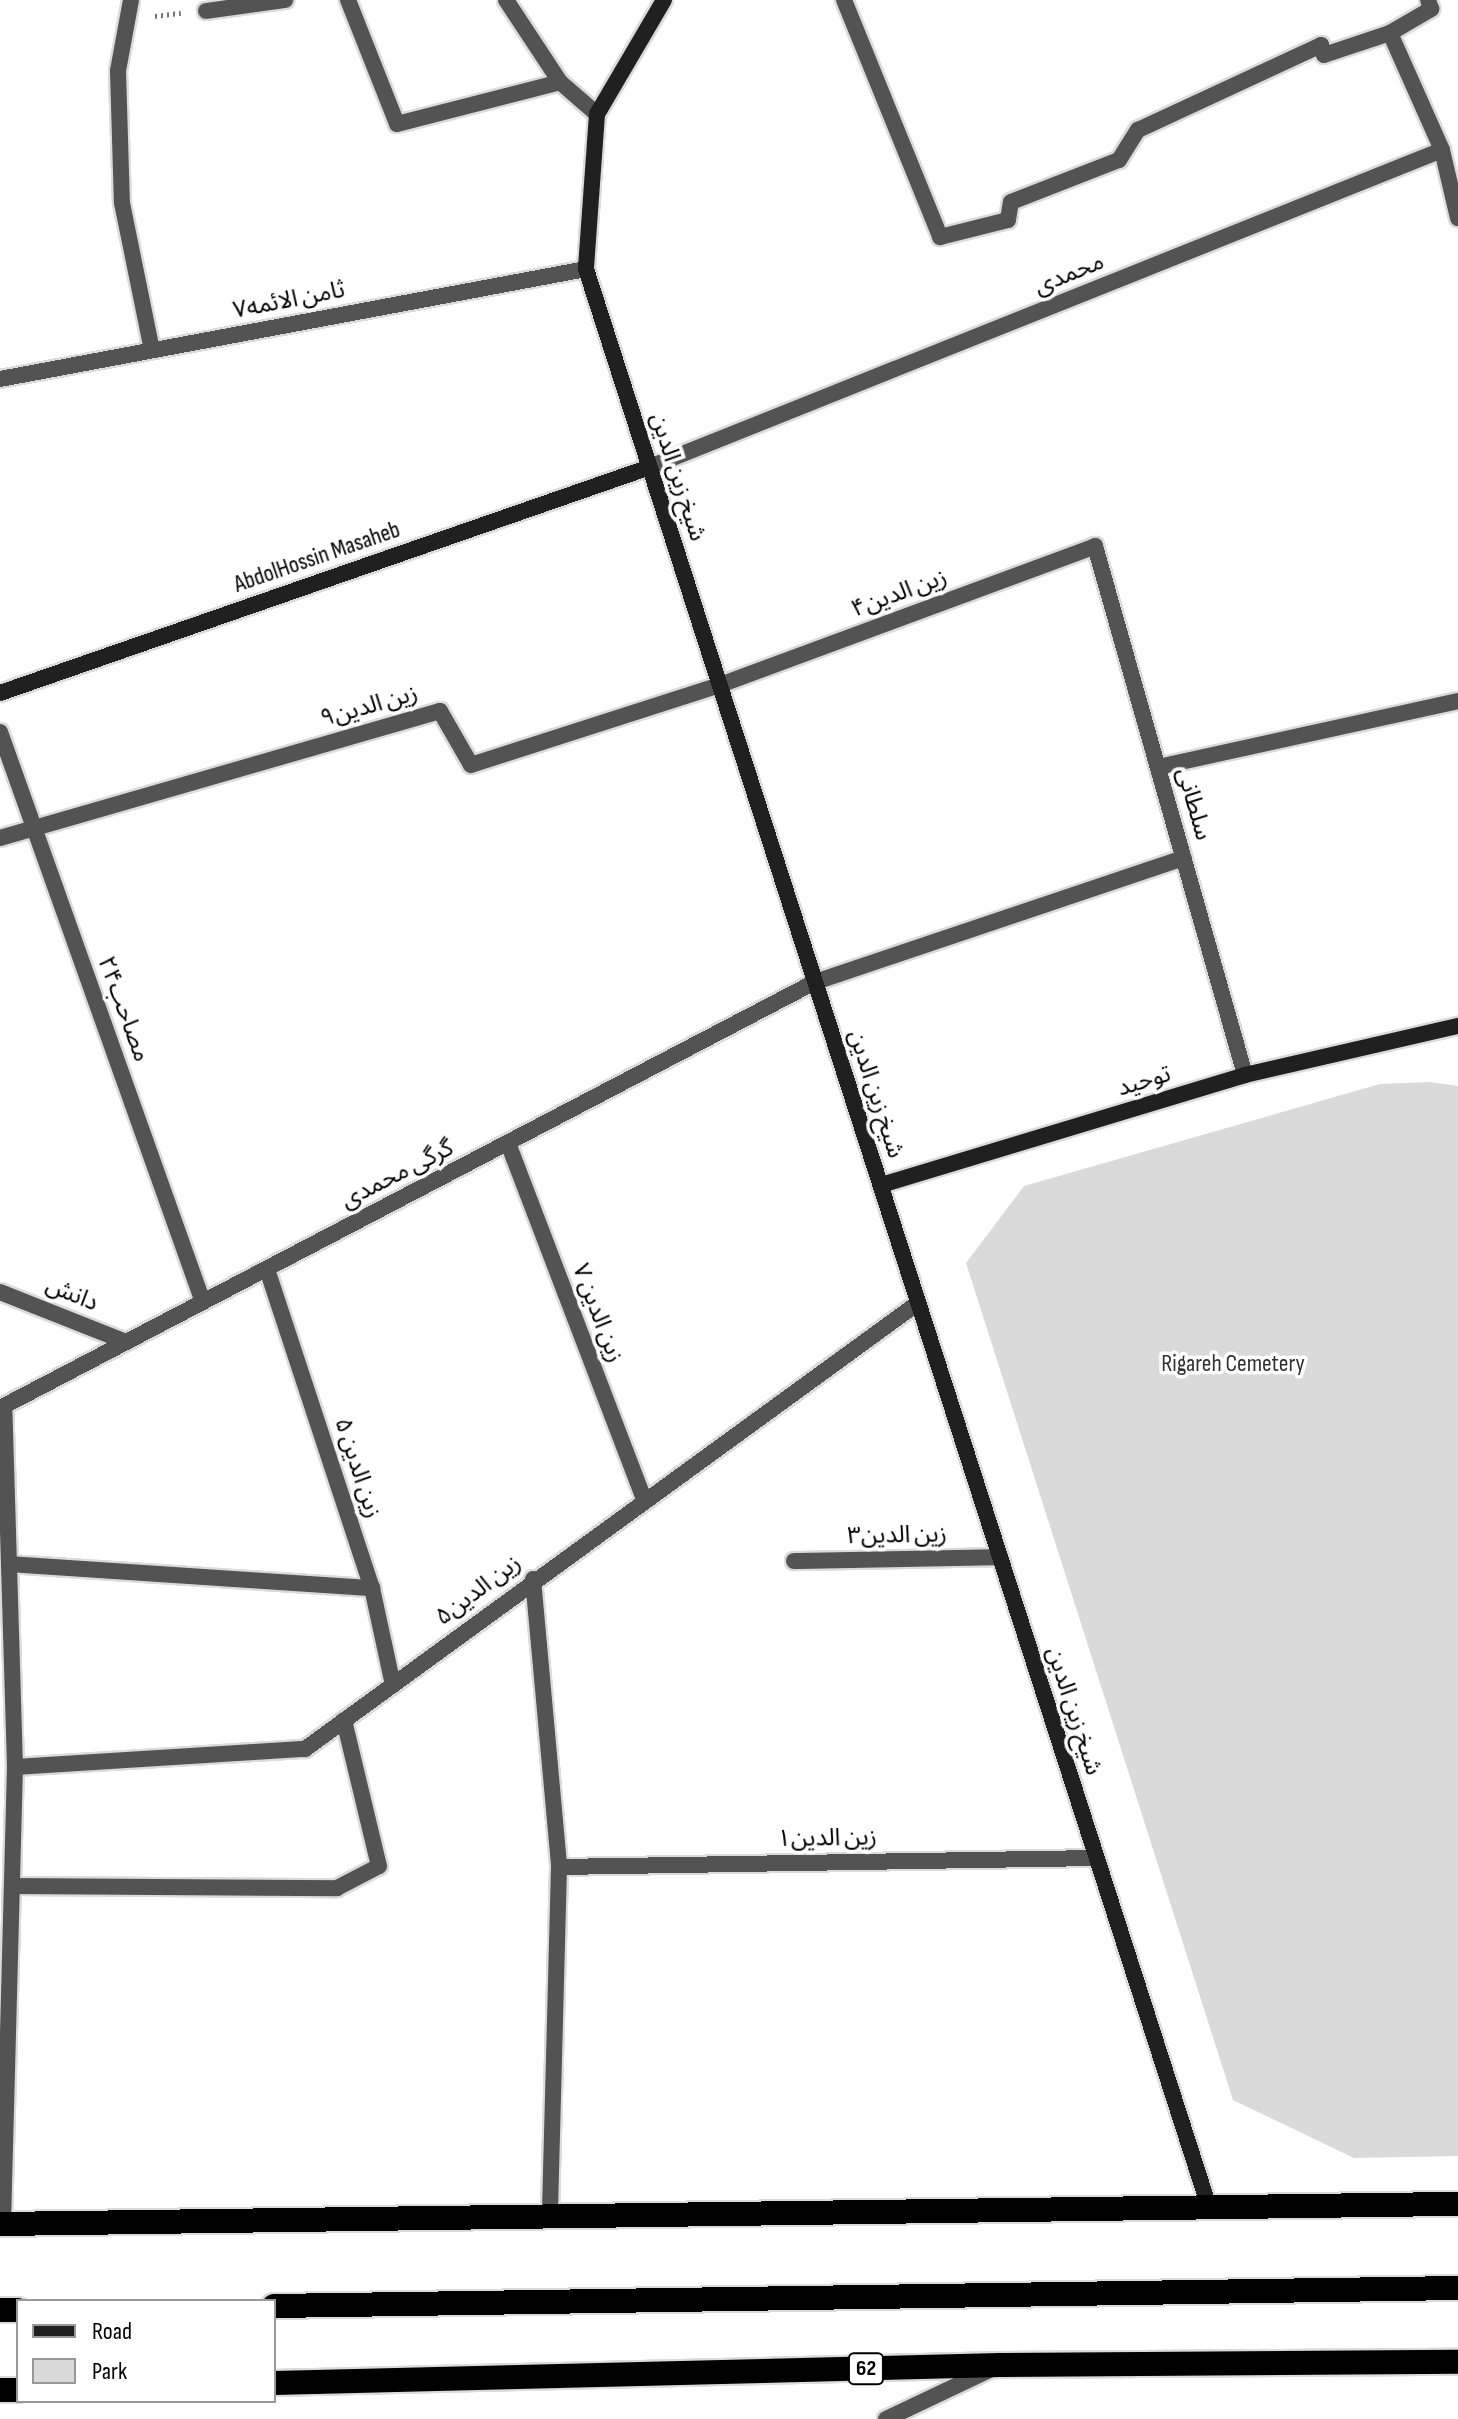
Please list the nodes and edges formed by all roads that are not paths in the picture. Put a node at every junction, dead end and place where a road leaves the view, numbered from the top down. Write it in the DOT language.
graph roads {
  1 [pos="131,0"];
  2 [pos="285,0"];
  3 [pos="348,0"];
  4 [pos="506,0"];
  5 [pos="664,0"];
  6 [pos="844,0"];
  7 [pos="1428,0"];
  8 [pos="206,11"];
  9 [pos="1390,33"];
  10 [pos="560,82"];
  11 [pos="597,114"];
  12 [pos="1442,150"];
  13 [pos="1458,218"];
  14 [pos="586,269"];
  15 [pos="152,350"];
  16 [pos="0,379"];
  17 [pos="650,467"];
  18 [pos="1095,546"];
  19 [pos="720,685"];
  20 [pos="0,693"];
  21 [pos="1458,701"];
  22 [pos="0,732"];
  23 [pos="1158,767"];
  24 [pos="34,827"];
  25 [pos="0,838"];
  26 [pos="1184,858"];
  27 [pos="815,982"];
  28 [pos="1458,1026"];
  29 [pos="1425,1034"];
  30 [pos="1458,1037"];
  31 [pos="1245,1075"];
  32 [pos="508,1143"];
  33 [pos="881,1185"];
  34 [pos="267,1269"];
  35 [pos="0,1292"];
  36 [pos="203,1302"];
  37 [pos="918,1303"];
  38 [pos="126,1342"];
  39 [pos="2,1407"];
  40 [pos="644,1499"];
  41 [pos="1000,1557"];
  42 [pos="794,1561"];
  43 [pos="9,1564"];
  44 [pos="533,1579"];
  45 [pos="372,1588"];
  46 [pos="393,1685"];
  47 [pos="344,1720"];
  48 [pos="15,1767"];
  49 [pos="1096,1858"];
  50 [pos="6,1862"];
  51 [pos="559,1867"];
  52 [pos="12,1886"];
  53 [pos="1458,2204"];
  54 [pos="1209,2207"];
  55 [pos="550,2218"];
  56 [pos="2,2224"];
  57 [pos="1458,2288"];
  58 [pos="276,2306"];
  59 [pos="1458,2362"];
  60 [pos="1001,2365"];
  61 [pos="276,2383"];
  62 [pos="886,2419"];
  1 -- 15 [label="street"];
  2 -- 8 [label="street"];
  3 -- 10 [label="street"];
  4 -- 10 [label="street"];
  5 -- 11 [label="street, شیخ زین الدین"];
  6 -- 9 [label="street"];
  7 -- 9 [label="street"];
  9 -- 12 [label="street"];
  10 -- 11 [label="street"];
  11 -- 14 [label="street, شیخ زین الدین"];
  12 -- 13 [label="street"];
  12 -- 17 [label="street, محمدی"];
  14 -- 15 [label="street, ثامن الا‌ئمه۷"];
  14 -- 17 [label="street, شیخ زین الدین"];
  15 -- 16 [label="street, ثامن الا‌ئمه۷"];
  17 -- 19 [label="street, شیخ زین الدین"];
  17 -- 20 [label="street, AbdolHossin Masaheb"];
  18 -- 19 [label="street, زین الدین۴"];
  18 -- 23 [label="street, سلطانی"];
  19 -- 24 [label="street, زین الدین۹"];
  19 -- 27 [label="street, شیخ زین الدین"];
  21 -- 23 [label="street"];
  22 -- 24 [label="street, مصاحب۲۴"];
  23 -- 26 [label="street, سلطانی"];
  24 -- 25 [label="street, زین الدین۹"];
  24 -- 36 [label="street, مصاحب۲۴"];
  26 -- 27 [label="street, گرگی محمدی"];
  26 -- 31 [label="street, سلطانی"];
  27 -- 32 [label="street, گرگی محمدی"];
  27 -- 33 [label="street, شیخ زین الدین"];
  28 -- 29 [label="street, توحید"];
  29 -- 30 [label="street, توحید"];
  29 -- 31 [label="street, توحید"];
  31 -- 33 [label="street, توحید"];
  32 -- 34 [label="street, گرگی محمدی"];
  32 -- 40 [label="street, زین الدین ۷"];
  33 -- 37 [label="street, شیخ زین الدین"];
  34 -- 36 [label="street, گرگی محمدی"];
  34 -- 45 [label="street, زین الدین ۵"];
  35 -- 38 [label="street, دانش"];
  36 -- 38 [label="street, گرگی محمدی"];
  37 -- 40 [label="street, زین الدین۵"];
  37 -- 41 [label="street, شیخ زین الدین"];
  38 -- 39 [label="street, گرگی محمدی"];
  39 -- 43 [label="street"];
  40 -- 44 [label="street, زین الدین۵"];
  41 -- 42 [label="street, زین الدین۳"];
  41 -- 49 [label="street, شیخ زین الدین"];
  43 -- 45 [label="street"];
  43 -- 48 [label="street"];
  44 -- 46 [label="street, زین الدین۵"];
  44 -- 51 [label="street"];
  45 -- 46 [label="street, زین الدین ۵"];
  46 -- 47 [label="street, زین الدین۵"];
  47 -- 48 [label="street, زین الدین۵"];
  47 -- 52 [label="street"];
  48 -- 50 [label="street"];
  49 -- 51 [label="street, زین الدین۱"];
  49 -- 54 [label="street, شیخ زین الدین"];
  50 -- 52 [label="street"];
  51 -- 55 [label="street"];
  52 -- 56 [label="street"];
  53 -- 54 [label="highway"];
  54 -- 55 [label="highway"];
  55 -- 56 [label="highway"];
  57 -- 58 [label="highway"];
  59 -- 60 [label="highway, 62"];
  60 -- 61 [label="highway, 62"];
  60 -- 62 [label="street"];
}
